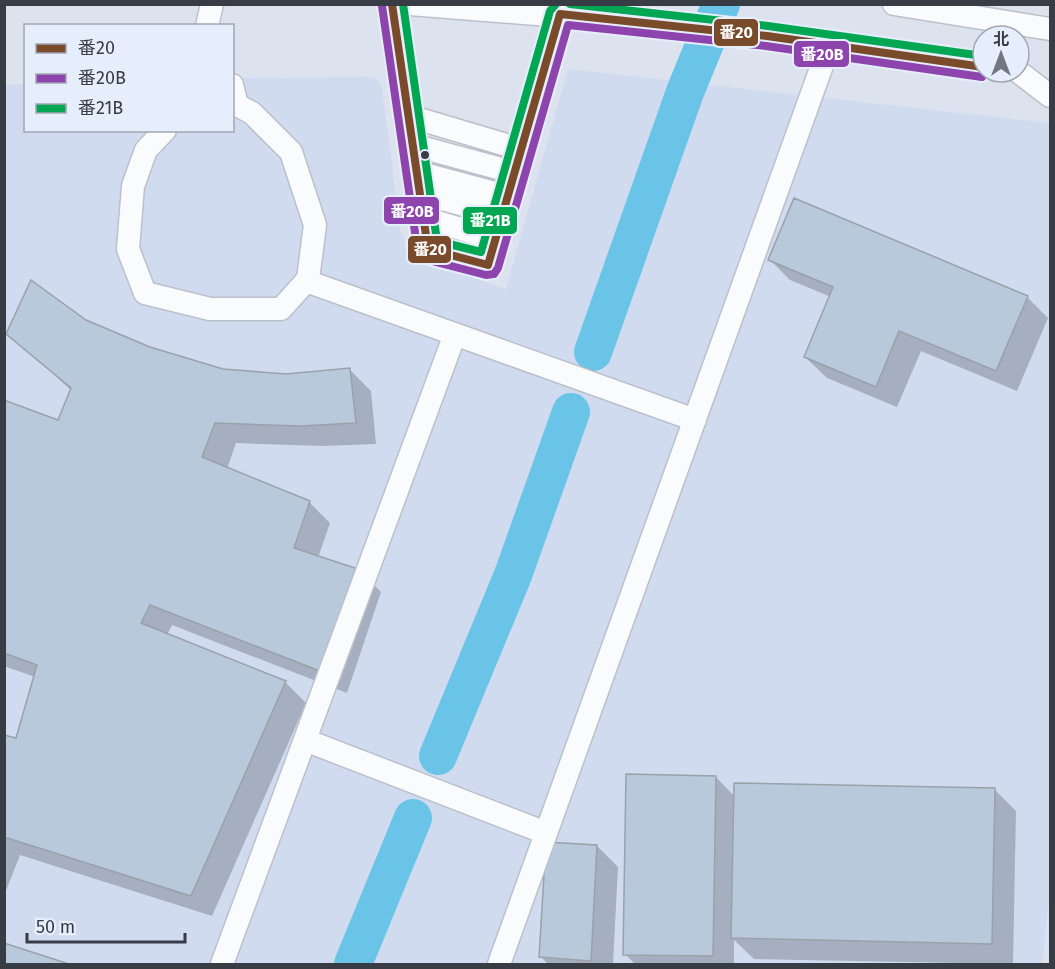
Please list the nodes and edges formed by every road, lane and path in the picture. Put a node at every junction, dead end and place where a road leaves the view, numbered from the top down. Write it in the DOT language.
graph roads {
  1 [pos="214,4"];
  2 [pos="392,4"];
  3 [pos="410,4"];
  4 [pos="894,4"];
  5 [pos="560,14"];
  6 [pos="208,24"];
  7 [pos="219,24"];
  8 [pos="977,24"];
  9 [pos="830,46"];
  10 [pos="971,65"];
  11 [pos="1031,74"];
  12 [pos="1050,77"];
  13 [pos="1031,82"];
  14 [pos="234,93"];
  15 [pos="1050,96"];
  16 [pos="409,116"];
  17 [pos="163,132"];
  18 [pos="413,146"];
  19 [pos="523,150"];
  20 [pos="516,173"];
  21 [pos="418,183"];
  22 [pos="507,207"];
  23 [pos="306,281"];
  24 [pos="455,334"];
  25 [pos="695,420"];
  26 [pos="305,740"];
  27 [pos="546,833"];
  28 [pos="222,964"];
  29 [pos="499,964"];
  1 -- 6 [label="street"];
  1 -- 7 [label="street"];
  2 -- 16 [label="street"];
  3 -- 5 [label="street"];
  4 -- 8 [label="street"];
  5 -- 9 [label="street"];
  5 -- 19 [label="street"];
  9 -- 10 [label="street"];
  9 -- 25 [label="street"];
  11 -- 12 [label="street"];
  13 -- 15 [label="street"];
  14 -- 23 [label="street"];
  16 -- 18 [label="street"];
  16 -- 19 [label="street"];
  17 -- 23 [label="street"];
  18 -- 20 [label="street"];
  18 -- 21 [label="street"];
  19 -- 20 [label="street"];
  20 -- 22 [label="street"];
  21 -- 22 [label="street"];
  21 -- 22 [label="street"];
  23 -- 24 [label="street"];
  24 -- 25 [label="street"];
  24 -- 26 [label="street"];
  25 -- 27 [label="street"];
  26 -- 27 [label="street"];
  26 -- 28 [label="street"];
  27 -- 29 [label="street"];
}
